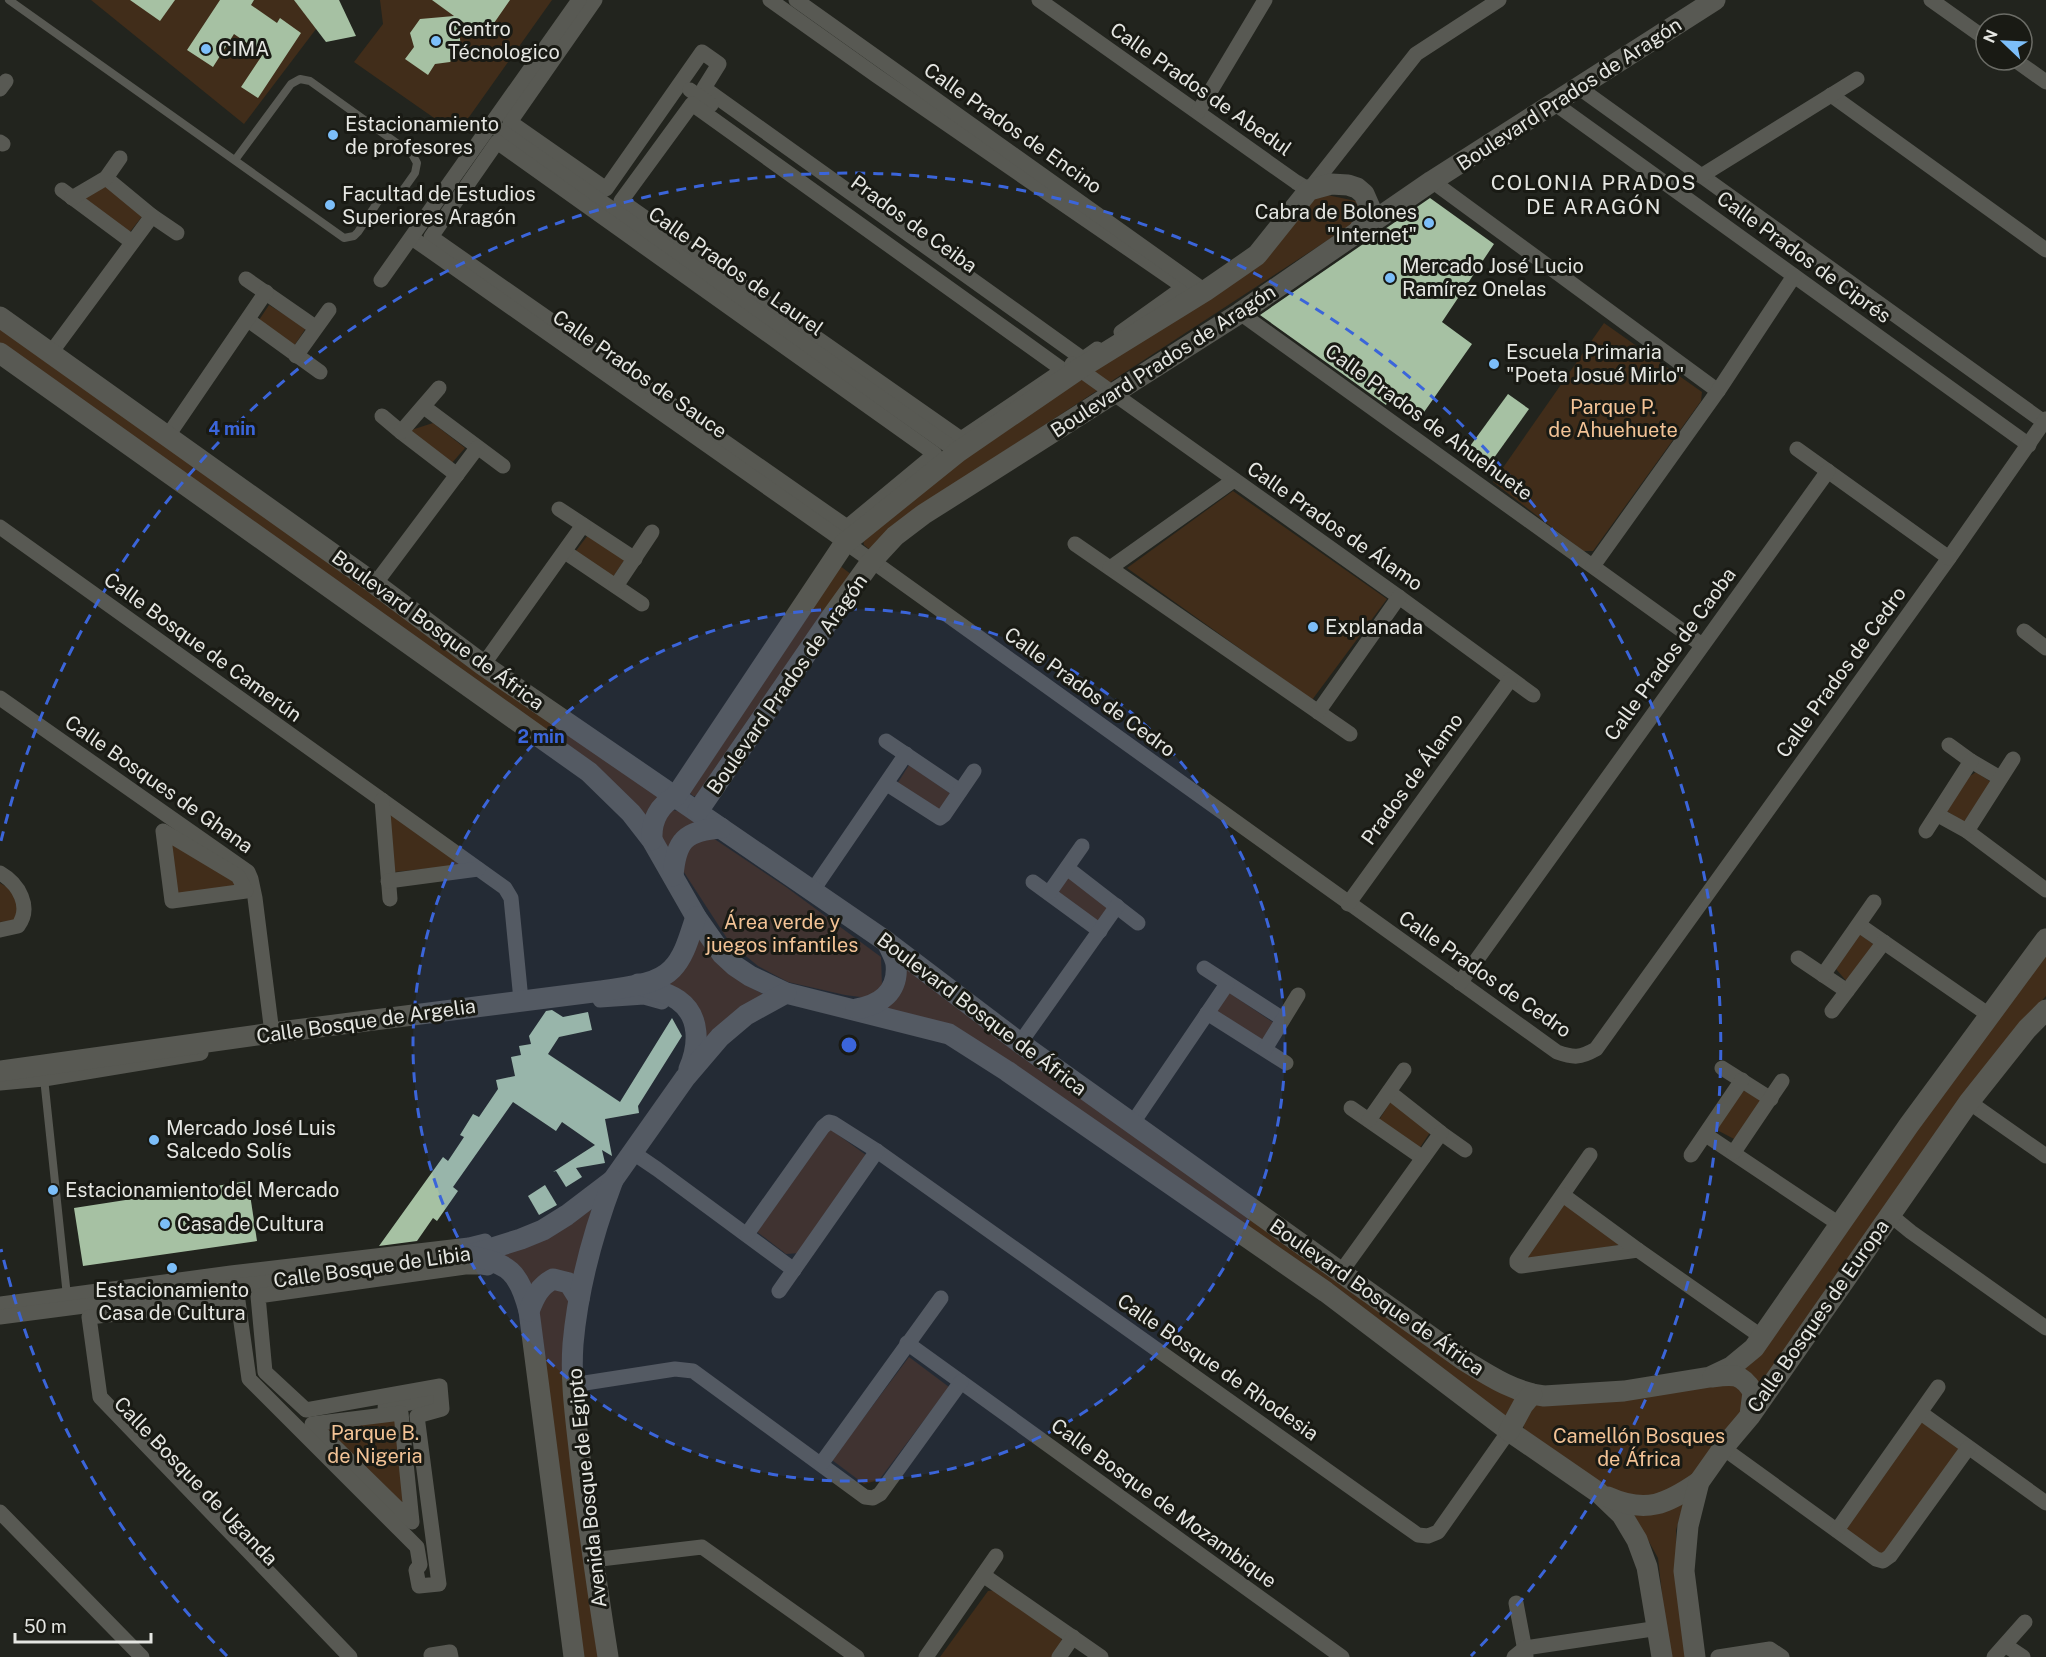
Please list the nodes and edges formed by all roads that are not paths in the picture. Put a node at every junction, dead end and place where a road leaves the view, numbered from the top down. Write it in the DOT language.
graph roads {
  1 [pos="9,0"];
  2 [pos="579,0"];
  3 [pos="595,0"];
  4 [pos="770,0"];
  5 [pos="796,0"];
  6 [pos="1039,0"];
  7 [pos="1265,0"];
  8 [pos="1500,0"];
  9 [pos="1715,0"];
  10 [pos="1931,0"];
  11 [pos="1974,30"];
  12 [pos="707,65"];
  13 [pos="2032,72"];
  14 [pos="1857,79"];
  15 [pos="2046,82"];
  16 [pos="1578,87"];
  17 [pos="690,90"];
  18 [pos="1831,95"];
  19 [pos="1554,103"];
  20 [pos="1198,112"];
  21 [pos="491,124"];
  22 [pos="497,142"];
  23 [pos="120,158"];
  24 [pos="235,160"];
  25 [pos="1701,176"];
  26 [pos="106,178"];
  27 [pos="1432,181"];
  28 [pos="1309,190"];
  29 [pos="614,203"];
  30 [pos="152,216"];
  31 [pos="1359,231"];
  32 [pos="177,232"];
  33 [pos="412,238"];
  34 [pos="132,242"];
  35 [pos="2046,250"];
  36 [pos="1794,276"];
  37 [pos="246,279"];
  38 [pos="381,280"];
  39 [pos="1205,291"];
  40 [pos="266,292"];
  41 [pos="330,310"];
  42 [pos="1240,313"];
  43 [pos="0,317"];
  44 [pos="248,320"];
  45 [pos="315,327"];
  46 [pos="0,353"];
  47 [pos="50,354"];
  48 [pos="296,356"];
  49 [pos="1079,369"];
  50 [pos="320,372"];
  51 [pos="439,388"];
  52 [pos="1718,391"];
  53 [pos="1113,394"];
  54 [pos="424,407"];
  55 [pos="382,416"];
  56 [pos="2045,420"];
  57 [pos="401,432"];
  58 [pos="167,437"];
  59 [pos="2029,445"];
  60 [pos="477,448"];
  61 [pos="1797,449"];
  62 [pos="958,452"];
  63 [pos="503,466"];
  64 [pos="1828,471"];
  65 [pos="457,475"];
  66 [pos="1234,480"];
  67 [pos="558,509"];
  68 [pos="583,525"];
  69 [pos="0,527"];
  70 [pos="652,532"];
  71 [pos="844,544"];
  72 [pos="1075,544"];
  73 [pos="565,552"];
  74 [pos="1949,558"];
  75 [pos="634,559"];
  76 [pos="872,562"];
  77 [pos="1593,566"];
  78 [pos="1110,568"];
  79 [pos="375,584"];
  80 [pos="616,586"];
  81 [pos="1399,597"];
  82 [pos="642,604"];
  83 [pos="2024,631"];
  84 [pos="1702,645"];
  85 [pos="2046,648"];
  86 [pos="483,665"];
  87 [pos="1510,680"];
  88 [pos="1533,695"];
  89 [pos="0,698"];
  90 [pos="1318,712"];
  91 [pos="1350,734"];
  92 [pos="886,741"];
  93 [pos="1949,745"];
  94 [pos="906,754"];
  95 [pos="2013,759"];
  96 [pos="1971,761"];
  97 [pos="974,771"];
  98 [pos="2000,778"];
  99 [pos="887,784"];
  100 [pos="960,791"];
  101 [pos="676,796"];
  102 [pos="382,800"];
  103 [pos="154,806"];
  104 [pos="698,811"];
  105 [pos="1938,814"];
  106 [pos="721,828"];
  107 [pos="1926,831"];
  108 [pos="1967,831"];
  109 [pos="652,840"];
  110 [pos="1082,846"];
  111 [pos="1067,868"];
  112 [pos="478,869"];
  113 [pos="0,873"];
  114 [pos="672,876"];
  115 [pos="388,880"];
  116 [pos="1033,882"];
  117 [pos="813,890"];
  118 [pos="2046,890"];
  119 [pos="1049,893"];
  120 [pos="250,894"];
  121 [pos="390,900"];
  122 [pos="1874,902"];
  123 [pos="1348,904"];
  124 [pos="1117,906"];
  125 [pos="696,917"];
  126 [pos="1138,923"];
  127 [pos="1860,925"];
  128 [pos="0,930"];
  129 [pos="1100,931"];
  130 [pos="2046,939"];
  131 [pos="887,942"];
  132 [pos="1884,942"];
  133 [pos="1798,958"];
  134 [pos="1204,968"];
  135 [pos="1823,975"];
  136 [pos="1460,983"];
  137 [pos="638,984"];
  138 [pos="1227,984"];
  139 [pos="1848,991"];
  140 [pos="786,993"];
  141 [pos="1298,995"];
  142 [pos="521,1000"];
  143 [pos="855,1009"];
  144 [pos="2046,1010"];
  145 [pos="1832,1011"];
  146 [pos="1207,1013"];
  147 [pos="1989,1015"];
  148 [pos="1283,1019"];
  149 [pos="272,1033"];
  150 [pos="1020,1043"];
  151 [pos="1265,1049"];
  152 [pos="1286,1063"];
  153 [pos="1722,1068"];
  154 [pos="1404,1070"];
  155 [pos="0,1071"];
  156 [pos="44,1072"];
  157 [pos="685,1078"];
  158 [pos="1742,1080"];
  159 [pos="1782,1081"];
  160 [pos="0,1083"];
  161 [pos="1389,1092"];
  162 [pos="1771,1099"];
  163 [pos="1969,1102"];
  164 [pos="1351,1108"];
  165 [pos="1369,1120"];
  166 [pos="1132,1124"];
  167 [pos="1441,1133"];
  168 [pos="1706,1135"];
  169 [pos="1466,1150"];
  170 [pos="877,1151"];
  171 [pos="632,1152"];
  172 [pos="1734,1152"];
  173 [pos="1590,1155"];
  174 [pos="1691,1155"];
  175 [pos="2046,1156"];
  176 [pos="1423,1158"];
  177 [pos="613,1180"];
  178 [pos="1563,1195"];
  179 [pos="1889,1214"];
  180 [pos="1839,1224"];
  181 [pos="747,1234"];
  182 [pos="1638,1250"];
  183 [pos="470,1256"];
  184 [pos="794,1270"];
  185 [pos="1341,1272"];
  186 [pos="246,1285"];
  187 [pos="779,1291"];
  188 [pos="941,1298"];
  189 [pos="579,1299"];
  190 [pos="0,1304"];
  191 [pos="71,1304"];
  192 [pos="529,1311"];
  193 [pos="0,1317"];
  194 [pos="2046,1328"];
  195 [pos="1762,1337"];
  196 [pos="908,1343"];
  197 [pos="1710,1377"];
  198 [pos="961,1382"];
  199 [pos="572,1385"];
  200 [pos="1938,1387"];
  201 [pos="1532,1395"];
  202 [pos="434,1399"];
  203 [pos="404,1408"];
  204 [pos="1921,1413"];
  205 [pos="1750,1416"];
  206 [pos="299,1418"];
  207 [pos="1509,1431"];
  208 [pos="1723,1448"];
  209 [pos="1968,1448"];
  210 [pos="820,1464"];
  211 [pos="1700,1482"];
  212 [pos="1599,1493"];
  213 [pos="2046,1503"];
  214 [pos="0,1512"];
  215 [pos="1837,1530"];
  216 [pos="424,1545"];
  217 [pos="996,1556"];
  218 [pos="592,1560"];
  219 [pos="430,1574"];
  220 [pos="983,1575"];
  221 [pos="1516,1603"];
  222 [pos="2025,1622"];
  223 [pos="1659,1628"];
  224 [pos="1074,1637"];
  225 [pos="2005,1645"];
  226 [pos="1522,1654"];
  227 [pos="142,1657"];
  228 [pos="339,1657"];
  229 [pos="350,1657"];
  230 [pos="432,1657"];
  231 [pos="451,1657"];
  232 [pos="566,1657"];
  233 [pos="574,1657"];
  234 [pos="608,1657"];
  235 [pos="856,1657"];
  236 [pos="926,1657"];
  237 [pos="1059,1657"];
  238 [pos="1101,1657"];
  239 [pos="1342,1657"];
  240 [pos="1662,1657"];
  241 [pos="1695,1657"];
  242 [pos="1718,1657"];
  243 [pos="1782,1657"];
  244 [pos="1994,1657"];
  245 [pos="2023,1657"];
  1 -- 24 [label="lane"];
  2 -- 21 [label="street"];
  3 -- 4 [label="street"];
  5 -- 39 [label="street, Calle Prados de Encino"];
  6 -- 20 [label="street, Calle Prados de Abedul"];
  7 -- 20 [label="street"];
  8 -- 28 [label="street"];
  9 -- 16 [label="street, Boulevard Prados de Aragón"];
  10 -- 11 [label="street"];
  12 -- 17 [label="street"];
  13 -- 15 [label="street"];
  14 -- 18 [label="street"];
  16 -- 19 [label="street, Boulevard Prados de Aragón"];
  16 -- 25 [label="street, Calle Prados de Ciprés"];
  17 -- 29 [label="street"];
  17 -- 49 [label="street, Prados de Ceiba"];
  18 -- 25 [label="street"];
  18 -- 35 [label="street"];
  19 -- 27 [label="street, Boulevard Prados de Aragón"];
  19 -- 36 [label="street, Calle Prados de Ciprés"];
  20 -- 28 [label="street, Calle Prados de Abedul"];
  21 -- 29 [label="street, Calle Prados de Laurel"];
  21 -- 33 [label="street"];
  22 -- 22 [label="street"];
  23 -- 26 [label="street"];
  24 -- 24 [label="lane"];
  25 -- 56 [label="street, Calle Prados de Ciprés"];
  26 -- 30 [label="street"];
  26 -- 34 [label="street"];
  27 -- 31 [label="street, Boulevard Prados de Aragón"];
  27 -- 52 [label="street"];
  28 -- 31 [label="street"];
  28 -- 39 [label="street, Boulevard Prados de Aragón"];
  29 -- 29 [label="street"];
  29 -- 62 [label="street, Calle Prados de Laurel"];
  30 -- 32 [label="street"];
  30 -- 34 [label="street"];
  31 -- 42 [label="street, Boulevard Prados de Aragón"];
  33 -- 38 [label="street"];
  33 -- 71 [label="street, Calle Prados de Sauce"];
  34 -- 47 [label="street"];
  36 -- 52 [label="street"];
  36 -- 59 [label="street, Calle Prados de Ciprés"];
  37 -- 40 [label="street"];
  39 -- 49 [label="street, Boulevard Prados de Aragón"];
  40 -- 44 [label="street"];
  40 -- 45 [label="street"];
  41 -- 45 [label="street"];
  42 -- 53 [label="street, Boulevard Prados de Aragón"];
  42 -- 77 [label="street, Calle Prados de Ahuehuete"];
  43 -- 47 [label="street, Boulevard Bosque de África"];
  44 -- 48 [label="street"];
  44 -- 58 [label="street"];
  45 -- 48 [label="street"];
  46 -- 109 [label="street, Boulevard Bosque de África"];
  47 -- 58 [label="street, Boulevard Bosque de África"];
  48 -- 50 [label="street"];
  49 -- 53 [label="street, Prados de Ceiba"];
  49 -- 62 [label="street, Boulevard Prados de Aragón"];
  51 -- 54 [label="street"];
  52 -- 77 [label="street"];
  53 -- 66 [label="street, Calle Prados de Álamo"];
  53 -- 76 [label="street, Boulevard Prados de Aragón"];
  54 -- 57 [label="street"];
  54 -- 60 [label="street"];
  55 -- 57 [label="street"];
  56 -- 59 [label="street, Calle Prados de Cedro"];
  57 -- 65 [label="street"];
  58 -- 79 [label="street, Boulevard Bosque de África"];
  59 -- 74 [label="street, Calle Prados de Cedro"];
  60 -- 63 [label="street"];
  60 -- 65 [label="street"];
  61 -- 64 [label="street"];
  62 -- 71 [label="street, Boulevard Prados de Aragón"];
  64 -- 74 [label="street"];
  64 -- 84 [label="street, Calle Prados de Caoba"];
  65 -- 79 [label="street"];
  66 -- 78 [label="street"];
  66 -- 81 [label="street, Calle Prados de Álamo"];
  67 -- 68 [label="street"];
  68 -- 73 [label="street"];
  68 -- 75 [label="street"];
  69 -- 102 [label="street, Calle Bosque de Camerún"];
  70 -- 75 [label="street"];
  71 -- 76 [label="street, Calle Prados de Sauce"];
  71 -- 101 [label="street, Boulevard Prados de Aragón"];
  72 -- 78 [label="street"];
  73 -- 80 [label="street"];
  73 -- 86 [label="street"];
  74 -- 136 [label="street, Calle Prados de Cedro"];
  75 -- 80 [label="street"];
  76 -- 104 [label="street, Boulevard Prados de Aragón"];
  76 -- 123 [label="street, Calle Prados de Cedro"];
  77 -- 84 [label="street, Calle Prados de Ahuehuete"];
  78 -- 90 [label="street"];
  79 -- 86 [label="street, Boulevard Bosque de África"];
  80 -- 82 [label="street"];
  81 -- 87 [label="street, Calle Prados de Álamo"];
  81 -- 90 [label="street"];
  83 -- 85 [label="street"];
  84 -- 136 [label="street, Calle Prados de Caoba"];
  86 -- 101 [label="street, Boulevard Bosque de África"];
  87 -- 88 [label="street, Calle Prados de Álamo"];
  87 -- 123 [label="street, Prados de Álamo"];
  89 -- 103 [label="street, Calle Bosques de Ghana"];
  90 -- 91 [label="street"];
  92 -- 94 [label="street"];
  93 -- 96 [label="street"];
  94 -- 99 [label="street"];
  94 -- 100 [label="street"];
  95 -- 98 [label="street"];
  96 -- 98 [label="street"];
  96 -- 105 [label="street"];
  97 -- 100 [label="street"];
  98 -- 108 [label="street"];
  99 -- 100 [label="street"];
  99 -- 117 [label="street"];
  101 -- 104 [label="street, Boulevard Bosque de África"];
  101 -- 109 [label="street, Boulevard Prados de Aragón"];
  102 -- 112 [label="street, Calle Bosque de Camerún"];
  102 -- 115 [label="street"];
  103 -- 120 [label="street, Calle Bosques de Ghana"];
  103 -- 120 [label="street"];
  104 -- 106 [label="street, Boulevard Bosque de África"];
  105 -- 107 [label="street"];
  105 -- 108 [label="street"];
  106 -- 114 [label="street"];
  106 -- 117 [label="street, Boulevard Bosque de África"];
  108 -- 118 [label="street"];
  109 -- 114 [label="street, Boulevard Bosque de África"];
  110 -- 111 [label="street"];
  111 -- 119 [label="street"];
  111 -- 124 [label="street"];
  112 -- 115 [label="street"];
  112 -- 142 [label="street, Calle Bosque de Camerún"];
  113 -- 128 [label="street"];
  114 -- 125 [label="street, Boulevard Bosque de África"];
  115 -- 121 [label="street"];
  116 -- 119 [label="street"];
  117 -- 131 [label="street, Boulevard Bosque de África"];
  119 -- 129 [label="street"];
  120 -- 120 [label="street"];
  120 -- 149 [label="street, Calle Bosques de Ghana"];
  122 -- 127 [label="street"];
  123 -- 136 [label="street, Calle Prados de Cedro"];
  124 -- 126 [label="street"];
  124 -- 129 [label="street"];
  125 -- 137 [label="street, Calle Bosque de Argelia"];
  125 -- 140 [label="street, Boulevard Bosque de África"];
  127 -- 132 [label="street"];
  127 -- 135 [label="street"];
  129 -- 150 [label="street"];
  130 -- 147 [label="street, Calle Bosques de Europa"];
  131 -- 143 [label="street"];
  131 -- 150 [label="street, Boulevard Bosque de África"];
  132 -- 139 [label="street"];
  132 -- 147 [label="street"];
  133 -- 135 [label="street"];
  134 -- 138 [label="street"];
  135 -- 139 [label="street"];
  137 -- 142 [label="street, Calle Bosque de Argelia"];
  137 -- 157 [label="street"];
  138 -- 146 [label="street"];
  138 -- 148 [label="street"];
  139 -- 145 [label="street"];
  140 -- 143 [label="street, Boulevard Bosque de África"];
  140 -- 157 [label="street, Calle Bosque de Libia"];
  141 -- 148 [label="street"];
  142 -- 149 [label="street, Calle Bosque de Argelia"];
  143 -- 207 [label="street, Boulevard Bosque de África"];
  144 -- 163 [label="street, Calle Bosques de Europa"];
  146 -- 151 [label="street"];
  146 -- 166 [label="street"];
  147 -- 180 [label="street, Calle Bosques de Europa"];
  148 -- 151 [label="street"];
  149 -- 156 [label="street, Calle Bosque de Argelia"];
  150 -- 166 [label="street, Boulevard Bosque de África"];
  151 -- 152 [label="street"];
  153 -- 158 [label="street"];
  154 -- 161 [label="street"];
  155 -- 156 [label="street, Calle Bosque de Argelia"];
  156 -- 160 [label="street"];
  156 -- 191 [label="lane"];
  156 -- 191 [label="street"];
  157 -- 171 [label="street, Calle Bosque de Libia"];
  158 -- 162 [label="street"];
  158 -- 168 [label="street"];
  159 -- 162 [label="street"];
  161 -- 165 [label="street"];
  161 -- 167 [label="street"];
  162 -- 172 [label="street"];
  163 -- 175 [label="street"];
  163 -- 179 [label="street, Calle Bosques de Europa"];
  164 -- 165 [label="street"];
  165 -- 176 [label="street"];
  166 -- 185 [label="street, Boulevard Bosque de África"];
  167 -- 169 [label="street"];
  167 -- 176 [label="street"];
  168 -- 172 [label="street"];
  168 -- 174 [label="street"];
  170 -- 181 [label="street, Calle Bosque de Rhodesia"];
  170 -- 184 [label="street"];
  170 -- 207 [label="street, Calle Bosque de Rhodesia"];
  171 -- 177 [label="street, Calle Bosque de Libia"];
  171 -- 181 [label="street"];
  172 -- 180 [label="street"];
  173 -- 178 [label="street"];
  176 -- 185 [label="street"];
  177 -- 183 [label="street, Calle Bosque de Libia"];
  177 -- 189 [label="street, Avenida Bosque de Egipto"];
  178 -- 182 [label="street"];
  178 -- 182 [label="street"];
  179 -- 194 [label="street"];
  179 -- 205 [label="street, Calle Bosques de Europa"];
  180 -- 195 [label="street, Calle Bosques de Europa"];
  181 -- 184 [label="street"];
  182 -- 195 [label="street"];
  183 -- 186 [label="street, Calle Bosque de Libia"];
  183 -- 192 [label="street, Avenida Bosque de Egipto"];
  184 -- 187 [label="street"];
  185 -- 201 [label="street, Boulevard Bosque de África"];
  186 -- 191 [label="street, Calle Bosque de Libia"];
  186 -- 206 [label="street"];
  188 -- 196 [label="street"];
  189 -- 192 [label="street"];
  189 -- 199 [label="street, Avenida Bosque de Egipto"];
  190 -- 191 [label="street"];
  191 -- 193 [label="street, Calle Bosque de Libia"];
  191 -- 228 [label="street, Calle Bosque de Uganda"];
  192 -- 233 [label="street, Avenida Bosque de Egipto"];
  195 -- 197 [label="street, Boulevard Bosque de África"];
  196 -- 198 [label="street, Calle Bosque de Mozambique"];
  196 -- 210 [label="street"];
  197 -- 201 [label="street, Boulevard Bosque de África"];
  197 -- 205 [label="street"];
  198 -- 210 [label="street"];
  198 -- 239 [label="street, Calle Bosque de Mozambique"];
  199 -- 210 [label="street"];
  199 -- 218 [label="street, Avenida Bosque de Egipto"];
  200 -- 204 [label="street"];
  201 -- 207 [label="street"];
  202 -- 203 [label="street"];
  203 -- 203 [label="street"];
  203 -- 206 [label="street"];
  203 -- 216 [label="street"];
  204 -- 209 [label="street"];
  204 -- 215 [label="street"];
  205 -- 208 [label="street, Calle Bosques de Europa"];
  206 -- 216 [label="street"];
  207 -- 212 [label="street"];
  208 -- 211 [label="street, Calle Bosques de Europa"];
  208 -- 215 [label="street"];
  209 -- 213 [label="street"];
  209 -- 215 [label="street"];
  211 -- 212 [label="street"];
  211 -- 241 [label="street, Calle Bosques de Europa"];
  212 -- 223 [label="street"];
  214 -- 227 [label="street"];
  216 -- 219 [label="street"];
  217 -- 220 [label="street"];
  218 -- 234 [label="street, Avenida Bosque de Egipto"];
  218 -- 235 [label="street"];
  220 -- 224 [label="street"];
  220 -- 236 [label="street"];
  221 -- 226 [label="street"];
  222 -- 225 [label="street"];
  223 -- 226 [label="street"];
  223 -- 240 [label="street"];
  224 -- 237 [label="street"];
  224 -- 238 [label="street"];
  225 -- 244 [label="street"];
  225 -- 245 [label="street"];
  229 -- 232 [label="street"];
  230 -- 231 [label="street"];
  242 -- 243 [label="street"];
}
